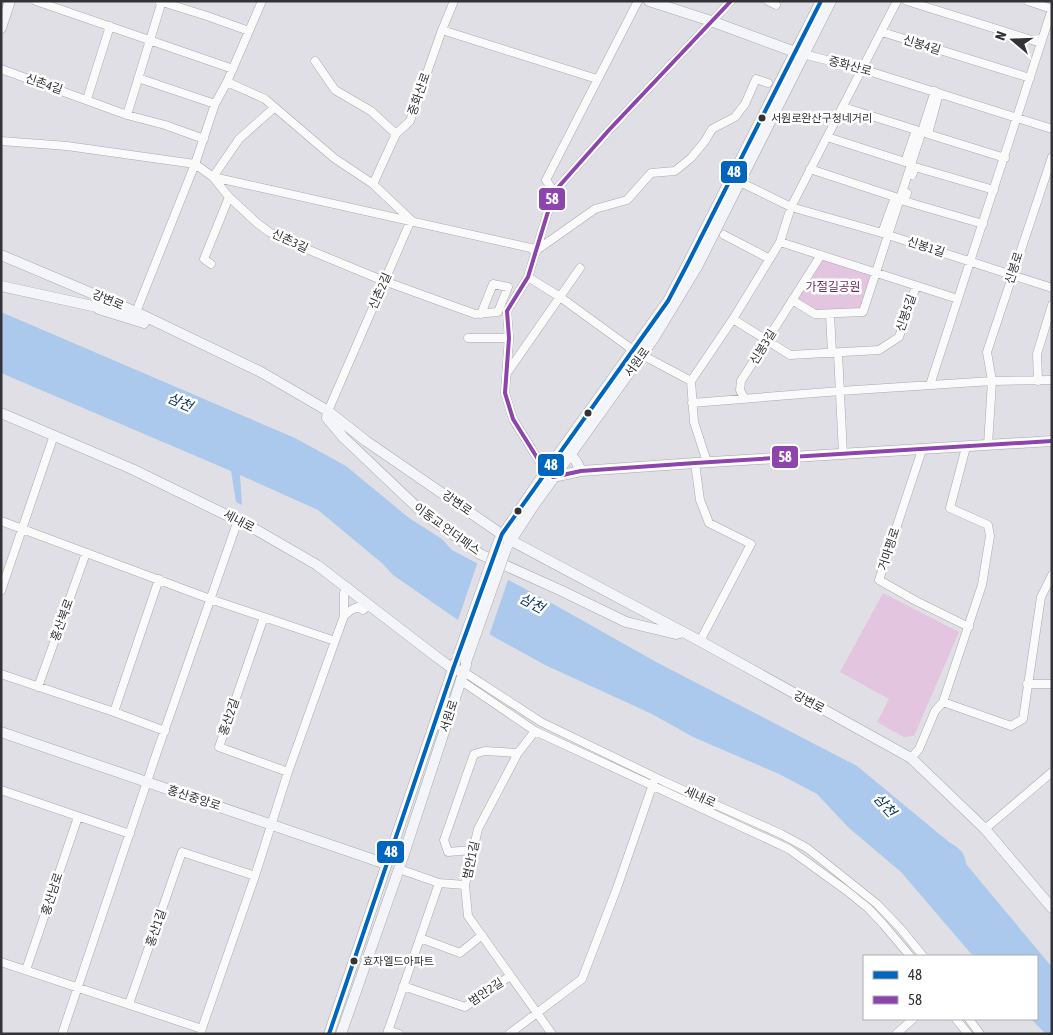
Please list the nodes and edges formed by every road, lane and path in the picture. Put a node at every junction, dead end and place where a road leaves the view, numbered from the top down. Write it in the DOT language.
graph roads {
  1 [pos="10,1"];
  2 [pos="36,1"];
  3 [pos="262,1"];
  4 [pos="454,1"];
  5 [pos="638,1"];
  6 [pos="649,1"];
  7 [pos="731,1"];
  8 [pos="768,1"];
  9 [pos="821,1"];
  10 [pos="831,1"];
  11 [pos="898,1"];
  12 [pos="907,1"];
  13 [pos="1028,1"];
  14 [pos="161,2"];
  15 [pos="46,3"];
  16 [pos="776,5"];
  17 [pos="1052,9"];
  18 [pos="711,21"];
  19 [pos="110,26"];
  20 [pos="1,28"];
  21 [pos="442,30"];
  22 [pos="249,31"];
  23 [pos="882,32"];
  24 [pos="149,40"];
  25 [pos="1041,43"];
  26 [pos="799,53"];
  27 [pos="314,60"];
  28 [pos="862,68"];
  29 [pos="1,69"];
  30 [pos="233,69"];
  31 [pos="138,78"];
  32 [pos="1030,78"];
  33 [pos="597,79"];
  34 [pos="227,82"];
  35 [pos="768,83"];
  36 [pos="937,92"];
  37 [pos="87,99"];
  38 [pos="215,104"];
  39 [pos="843,107"];
  40 [pos="274,108"];
  41 [pos="127,114"];
  42 [pos="1017,117"];
  43 [pos="1052,129"];
  44 [pos="396,134"];
  45 [pos="827,137"];
  46 [pos="204,139"];
  47 [pos="1,141"];
  48 [pos="1052,157"];
  49 [pos="1004,158"];
  50 [pos="195,164"];
  51 [pos="810,169"];
  52 [pos="213,177"];
  53 [pos="736,180"];
  54 [pos="373,184"];
  55 [pos="994,190"];
  56 [pos="554,192"];
  57 [pos="229,197"];
  58 [pos="791,207"];
  59 [pos="411,220"];
  60 [pos="982,224"];
  61 [pos="882,233"];
  62 [pos="724,235"];
  63 [pos="780,242"];
  64 [pos="535,250"];
  65 [pos="1,255"];
  66 [pos="820,255"];
  67 [pos="770,259"];
  68 [pos="970,262"];
  69 [pos="211,264"];
  70 [pos="580,268"];
  71 [pos="876,272"];
  72 [pos="1012,276"];
  73 [pos="528,277"];
  74 [pos="384,281"];
  75 [pos="1,286"];
  76 [pos="916,286"];
  77 [pos="508,287"];
  78 [pos="521,287"];
  79 [pos="1052,288"];
  80 [pos="560,297"];
  81 [pos="958,299"];
  82 [pos="792,300"];
  83 [pos="100,302"];
  84 [pos="1052,305"];
  85 [pos="136,312"];
  86 [pos="481,314"];
  87 [pos="830,314"];
  88 [pos="146,317"];
  89 [pos="732,319"];
  90 [pos="468,338"];
  91 [pos="509,338"];
  92 [pos="767,341"];
  93 [pos="637,352"];
  94 [pos="835,353"];
  95 [pos="506,374"];
  96 [pos="1038,380"];
  97 [pos="1052,380"];
  98 [pos="691,381"];
  99 [pos="992,382"];
  100 [pos="930,385"];
  101 [pos="840,391"];
  102 [pos="744,398"];
  103 [pos="692,403"];
  104 [pos="328,411"];
  105 [pos="1,413"];
  106 [pos="54,435"];
  107 [pos="1052,442"];
  108 [pos="988,445"];
  109 [pos="966,447"];
  110 [pos="922,450"];
  111 [pos="570,454"];
  112 [pos="843,454"];
  113 [pos="707,462"];
  114 [pos="695,463"];
  115 [pos="581,472"];
  116 [pos="550,475"];
  117 [pos="238,520"];
  118 [pos="1,522"];
  119 [pos="22,530"];
  120 [pos="504,542"];
  121 [pos="86,553"];
  122 [pos="1052,575"];
  123 [pos="159,580"];
  124 [pos="348,587"];
  125 [pos="1,591"];
  126 [pos="210,599"];
  127 [pos="369,605"];
  128 [pos="344,616"];
  129 [pos="264,617"];
  130 [pos="969,627"];
  131 [pos="682,632"];
  132 [pos="335,641"];
  133 [pos="700,641"];
  134 [pos="462,668"];
  135 [pos="453,669"];
  136 [pos="1,674"];
  137 [pos="1027,684"];
  138 [pos="1052,684"];
  139 [pos="38,687"];
  140 [pos="943,702"];
  141 [pos="114,712"];
  142 [pos="165,731"];
  143 [pos="535,731"];
  144 [pos="1,732"];
  145 [pos="518,753"];
  146 [pos="911,758"];
  147 [pos="288,772"];
  148 [pos="1052,772"];
  149 [pos="656,777"];
  150 [pos="147,782"];
  151 [pos="652,785"];
  152 [pos="2,792"];
  153 [pos="78,817"];
  154 [pos="272,824"];
  155 [pos="986,829"];
  156 [pos="130,834"];
  157 [pos="473,850"];
  158 [pos="386,864"];
  159 [pos="399,869"];
  160 [pos="255,876"];
  161 [pos="439,883"];
  162 [pos="466,885"];
  163 [pos="1052,908"];
  164 [pos="482,935"];
  165 [pos="420,938"];
  166 [pos="909,955"];
  167 [pos="922,955"];
  168 [pos="1,962"];
  169 [pos="26,970"];
  170 [pos="510,976"];
  171 [pos="403,986"];
  172 [pos="78,987"];
  173 [pos="129,1004"];
  174 [pos="538,1013"];
  175 [pos="912,1020"];
  176 [pos="957,1020"];
  177 [pos="970,1020"];
  178 [pos="201,1031"];
  179 [pos="387,1032"];
  180 [pos="62,1034"];
  181 [pos="329,1034"];
  182 [pos="341,1034"];
  183 [pos="399,1034"];
  184 [pos="509,1034"];
  185 [pos="552,1034"];
  186 [pos="896,1034"];
  187 [pos="968,1034"];
  188 [pos="980,1034"];
  1 -- 20 [label="street"];
  2 -- 15 [label="street"];
  3 -- 22 [label="street"];
  4 -- 21 [label="street, 중화산로"];
  5 -- 33 [label="street"];
  6 -- 18 [label="street, 중화산로"];
  7 -- 18 [label="street"];
  8 -- 16 [label="street"];
  9 -- 26 [label="street, 서원로"];
  10 -- 26 [label="street, 서원로"];
  11 -- 23 [label="street"];
  12 -- 25 [label="street"];
  13 -- 17 [label="street"];
  14 -- 22 [label="street"];
  14 -- 24 [label="street"];
  15 -- 19 [label="street"];
  17 -- 25 [label="street"];
  18 -- 26 [label="street, 중화산로"];
  18 -- 56 [label="street"];
  19 -- 24 [label="street"];
  19 -- 37 [label="street"];
  21 -- 33 [label="street"];
  21 -- 44 [label="street, 중화산로"];
  22 -- 30 [label="street"];
  23 -- 28 [label="street"];
  23 -- 32 [label="street, 신봉4길"];
  24 -- 30 [label="street"];
  24 -- 31 [label="street"];
  25 -- 32 [label="street"];
  26 -- 28 [label="street, 중화산로"];
  26 -- 53 [label="street, 서원로"];
  27 -- 44 [label="street"];
  28 -- 36 [label="street, 중화산로"];
  28 -- 39 [label="street"];
  29 -- 37 [label="street, 신촌4길"];
  30 -- 34 [label="street"];
  31 -- 38 [label="street"];
  31 -- 41 [label="street"];
  32 -- 42 [label="street"];
  33 -- 56 [label="street"];
  34 -- 38 [label="street"];
  34 -- 40 [label="street"];
  35 -- 64 [label="street"];
  36 -- 42 [label="street, 중화산로"];
  36 -- 49 [label="street"];
  36 -- 71 [label="street"];
  37 -- 41 [label="street, 신촌4길"];
  38 -- 46 [label="street"];
  39 -- 45 [label="street"];
  39 -- 45 [label="street"];
  40 -- 52 [label="street"];
  40 -- 54 [label="street"];
  41 -- 46 [label="street, 신촌4길"];
  42 -- 43 [label="street, 중화산로"];
  42 -- 49 [label="street"];
  44 -- 54 [label="street, 중화산로"];
  45 -- 51 [label="street"];
  46 -- 50 [label="street"];
  47 -- 50 [label="street, 신촌3길"];
  48 -- 72 [label="street, 신봉로"];
  49 -- 55 [label="street"];
  50 -- 52 [label="street, 신촌3길"];
  50 -- 85 [label="street"];
  51 -- 58 [label="street"];
  51 -- 61 [label="street"];
  52 -- 57 [label="street, 신촌3길"];
  52 -- 59 [label="street, 신촌3길"];
  53 -- 58 [label="street"];
  53 -- 93 [label="street, 서원로"];
  54 -- 59 [label="street"];
  55 -- 60 [label="street"];
  55 -- 60 [label="street"];
  56 -- 64 [label="street"];
  57 -- 69 [label="street"];
  57 -- 74 [label="street, 신촌3길"];
  58 -- 61 [label="street"];
  58 -- 63 [label="street"];
  59 -- 64 [label="street, 신촌3길"];
  59 -- 74 [label="street, 신촌2길"];
  60 -- 68 [label="street"];
  61 -- 68 [label="street, 신봉1길"];
  62 -- 67 [label="street"];
  63 -- 66 [label="street"];
  63 -- 67 [label="street"];
  64 -- 73 [label="street"];
  65 -- 83 [label="street, 강변로"];
  66 -- 71 [label="street"];
  66 -- 82 [label="street, 신봉3길"];
  67 -- 89 [label="street"];
  68 -- 72 [label="street, 신봉1길"];
  68 -- 81 [label="street"];
  70 -- 80 [label="street"];
  71 -- 76 [label="street"];
  71 -- 87 [label="street"];
  72 -- 79 [label="street, 신봉1길"];
  72 -- 99 [label="street, 신봉로"];
  73 -- 78 [label="street"];
  73 -- 80 [label="street, 서원로"];
  74 -- 86 [label="street, 신촌3길"];
  74 -- 104 [label="street, 신촌2길"];
  75 -- 83 [label="street"];
  76 -- 81 [label="street"];
  76 -- 94 [label="street, 신봉5길"];
  77 -- 78 [label="street"];
  77 -- 86 [label="street"];
  77 -- 86 [label="street"];
  78 -- 91 [label="street"];
  80 -- 93 [label="street, 서원로"];
  80 -- 95 [label="street"];
  81 -- 100 [label="street"];
  82 -- 87 [label="street"];
  82 -- 92 [label="street, 신봉3길"];
  83 -- 85 [label="street, 강변로"];
  83 -- 88 [label="street"];
  84 -- 96 [label="street"];
  85 -- 88 [label="street, 강변로"];
  87 -- 94 [label="street"];
  88 -- 104 [label="street, 강변로"];
  89 -- 92 [label="street, 신봉5길"];
  89 -- 98 [label="street"];
  90 -- 91 [label="street"];
  91 -- 95 [label="street"];
  92 -- 94 [label="street, 신봉5길"];
  92 -- 102 [label="street, 신봉3길"];
  93 -- 98 [label="street"];
  93 -- 111 [label="street, 서원로"];
  93 -- 116 [label="street, 서원로"];
  94 -- 101 [label="street"];
  95 -- 116 [label="street"];
  96 -- 97 [label="street"];
  96 -- 99 [label="street"];
  98 -- 103 [label="street"];
  99 -- 100 [label="street"];
  99 -- 108 [label="street, 신봉로"];
  100 -- 101 [label="street"];
  101 -- 102 [label="street"];
  101 -- 112 [label="street"];
  102 -- 103 [label="street"];
  103 -- 113 [label="street"];
  104 -- 120 [label="street, 강변로"];
  104 -- 131 [label="street, 이동교 언더패스"];
  105 -- 106 [label="street, 세내로"];
  106 -- 117 [label="street, 세내로"];
  106 -- 119 [label="street"];
  107 -- 108 [label="street"];
  108 -- 109 [label="street"];
  109 -- 110 [label="street"];
  109 -- 130 [label="street"];
  110 -- 112 [label="street"];
  110 -- 130 [label="street, 거마평로"];
  111 -- 115 [label="street"];
  111 -- 116 [label="street, 서원로"];
  112 -- 113 [label="street"];
  113 -- 114 [label="street"];
  114 -- 115 [label="street"];
  114 -- 133 [label="street"];
  115 -- 116 [label="street"];
  116 -- 120 [label="street, 서원로"];
  117 -- 124 [label="street, 세내로"];
  117 -- 126 [label="street"];
  118 -- 119 [label="street"];
  119 -- 121 [label="street"];
  119 -- 125 [label="street"];
  120 -- 131 [label="street, 강변로"];
  120 -- 134 [label="street, 서원로, bridge"];
  121 -- 123 [label="street"];
  121 -- 139 [label="street, 홍산북로"];
  122 -- 137 [label="street"];
  123 -- 126 [label="street"];
  123 -- 141 [label="street"];
  124 -- 127 [label="street, 세내로"];
  124 -- 128 [label="street"];
  126 -- 129 [label="street"];
  126 -- 142 [label="street"];
  127 -- 128 [label="street"];
  127 -- 135 [label="street, 세내로"];
  128 -- 132 [label="street"];
  129 -- 132 [label="street"];
  129 -- 147 [label="street, 홍산2길"];
  130 -- 140 [label="street"];
  131 -- 133 [label="street, 강변로"];
  132 -- 147 [label="street"];
  133 -- 146 [label="street, 강변로"];
  134 -- 135 [label="street, 서원로"];
  134 -- 143 [label="street, 세내로"];
  134 -- 149 [label="street, 세내로"];
  134 -- 159 [label="street, 서원로"];
  135 -- 158 [label="street, 서원로"];
  136 -- 139 [label="street"];
  137 -- 138 [label="street"];
  137 -- 140 [label="street"];
  139 -- 141 [label="street"];
  140 -- 146 [label="street"];
  141 -- 142 [label="street"];
  142 -- 150 [label="street"];
  143 -- 145 [label="street, 범안1길"];
  143 -- 151 [label="street, 세내로"];
  144 -- 150 [label="street, 홍산중앙로"];
  145 -- 157 [label="street, 범안1길"];
  145 -- 157 [label="street"];
  146 -- 155 [label="street, 강변로"];
  147 -- 154 [label="street"];
  148 -- 155 [label="street"];
  149 -- 151 [label="street"];
  149 -- 167 [label="street, 세내로"];
  150 -- 154 [label="street, 홍산중앙로"];
  150 -- 156 [label="street"];
  151 -- 166 [label="street, 세내로"];
  151 -- 174 [label="street"];
  152 -- 153 [label="street"];
  153 -- 156 [label="street"];
  153 -- 169 [label="street, 홍산남로"];
  154 -- 158 [label="street, 홍산중앙로"];
  154 -- 160 [label="street"];
  155 -- 163 [label="street, 강변로"];
  156 -- 172 [label="street"];
  157 -- 162 [label="street, 범안1길"];
  158 -- 181 [label="street, 서원로"];
  159 -- 161 [label="street"];
  159 -- 182 [label="street, 서원로"];
  160 -- 173 [label="street, 홍산1길"];
  160 -- 178 [label="street"];
  161 -- 162 [label="street"];
  161 -- 165 [label="street"];
  162 -- 164 [label="street, 범안1길"];
  164 -- 165 [label="street"];
  164 -- 170 [label="street, 범안1길"];
  165 -- 171 [label="street"];
  168 -- 169 [label="street"];
  169 -- 172 [label="street"];
  170 -- 171 [label="street, 범안2길"];
  170 -- 174 [label="street, 범안1길"];
  171 -- 179 [label="street"];
  172 -- 173 [label="street"];
  172 -- 180 [label="street"];
  173 -- 178 [label="street"];
  174 -- 184 [label="street"];
  174 -- 185 [label="street, 범안1길"];
  175 -- 186 [label="street"];
  176 -- 187 [label="street"];
  177 -- 188 [label="street"];
  179 -- 183 [label="street"];
}
